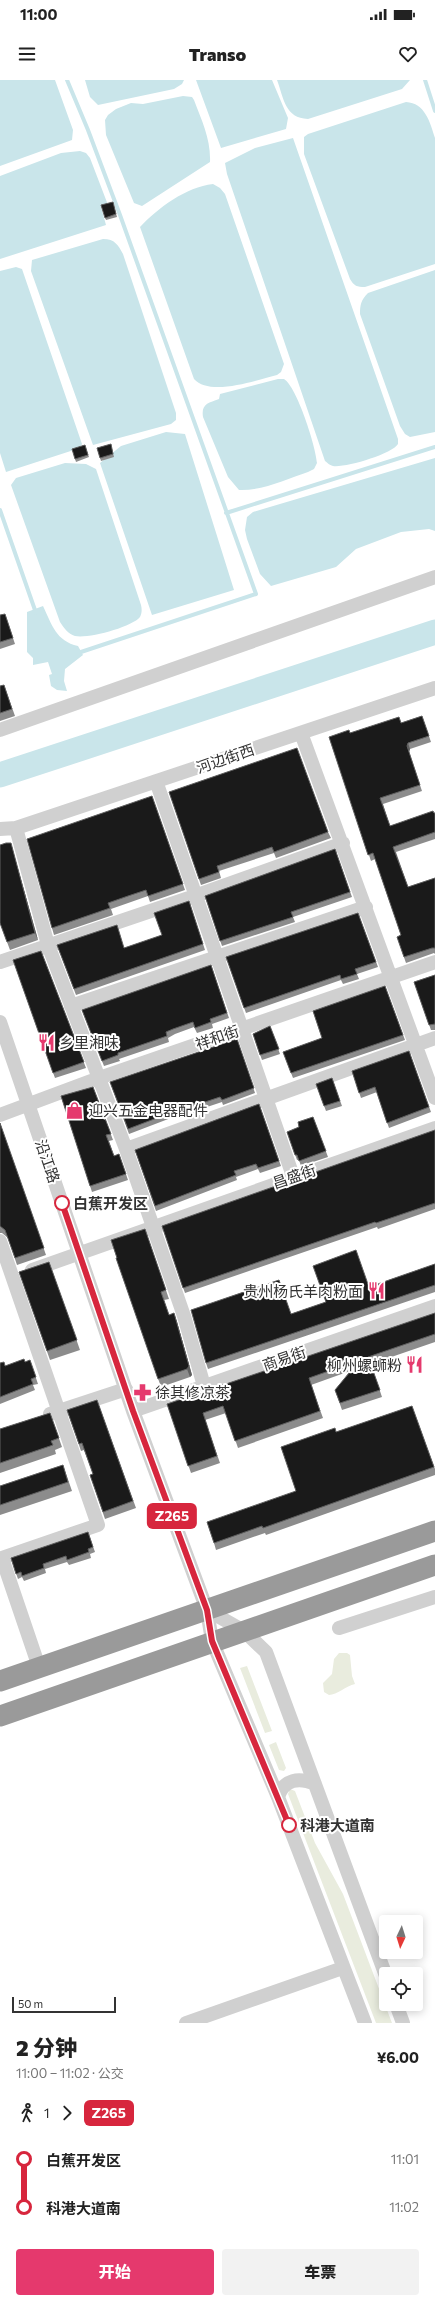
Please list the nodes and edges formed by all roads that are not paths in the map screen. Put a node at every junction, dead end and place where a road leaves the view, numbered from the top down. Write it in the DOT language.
graph roads {
  1 [pos="435,578"];
  2 [pos="435,689"];
  3 [pos="0,730"];
  4 [pos="301,733"];
  5 [pos="156,781"];
  6 [pos="16,828"];
  7 [pos="0,829"];
  8 [pos="342,843"];
  9 [pos="194,896"];
  10 [pos="366,907"];
  11 [pos="48,945"];
  12 [pos="216,956"];
  13 [pos="0,962"];
  14 [pos="435,962"];
  15 [pos="391,977"];
  16 [pos="71,1006"];
  17 [pos="0,1022"];
  18 [pos="242,1029"];
  19 [pos="435,1038"];
  20 [pos="416,1044"];
  21 [pos="99,1078"];
  22 [pos="435,1098"];
  23 [pos="265,1099"];
  24 [pos="28,1106"];
  25 [pos="0,1115"];
  26 [pos="435,1128"];
  27 [pos="126,1149"];
  28 [pos="294,1176"];
  29 [pos="153,1226"];
  30 [pos="0,1241"];
  31 [pos="80,1254"];
  32 [pos="12,1276"];
  33 [pos="435,1306"];
  34 [pos="204,1386"];
  35 [pos="126,1389"];
  36 [pos="59,1411"];
  37 [pos="133,1411"];
  38 [pos="34,1420"];
  39 [pos="435,1531"];
  40 [pos="435,1565"];
  41 [pos="435,1597"];
  42 [pos="207,1610"];
  43 [pos="340,1628"];
  44 [pos="244,1631"];
  45 [pos="212,1641"];
  46 [pos="39,1668"];
  47 [pos="0,1681"];
  48 [pos="0,1716"];
  49 [pos="315,1784"];
  50 [pos="278,1797"];
  51 [pos="383,1967"];
  52 [pos="337,1970"];
  53 [pos="399,2011"];
  54 [pos="186,2023"];
  55 [pos="365,2023"];
  56 [pos="403,2023"];
  1 -- 3 [label="street"];
  2 -- 4 [label="street, 河边街西"];
  4 -- 5 [label="street, 河边街西"];
  4 -- 8 [label="street"];
  5 -- 6 [label="street, 河边街西"];
  5 -- 9 [label="street"];
  6 -- 7 [label="street, 河边街西"];
  6 -- 11 [label="street"];
  8 -- 9 [label="street"];
  8 -- 10 [label="street"];
  9 -- 11 [label="street"];
  9 -- 12 [label="street"];
  10 -- 12 [label="street"];
  10 -- 15 [label="street"];
  11 -- 13 [label="street"];
  11 -- 16 [label="street"];
  12 -- 16 [label="street"];
  12 -- 18 [label="street"];
  14 -- 15 [label="street, 祥和街"];
  15 -- 18 [label="street, 祥和街"];
  15 -- 20 [label="street"];
  16 -- 21 [label="street"];
  17 -- 24 [label="street, 沿江路"];
  18 -- 21 [label="street, 祥和街"];
  18 -- 23 [label="street"];
  19 -- 20 [label="street"];
  20 -- 22 [label="street"];
  20 -- 23 [label="street"];
  21 -- 24 [label="street, 祥和街"];
  21 -- 27 [label="street"];
  23 -- 27 [label="street"];
  23 -- 28 [label="street"];
  24 -- 25 [label="street, 祥和街"];
  24 -- 31 [label="street, 沿江路"];
  26 -- 28 [label="street, 昌盛街"];
  27 -- 29 [label="street"];
  28 -- 29 [label="street, 昌盛街"];
  29 -- 31 [label="street, 昌盛街"];
  29 -- 34 [label="street"];
  30 -- 32 [label="street"];
  31 -- 32 [label="street, 昌盛街"];
  31 -- 35 [label="street, 沿江路"];
  32 -- 36 [label="street"];
  33 -- 34 [label="street, 商易街"];
  34 -- 37 [label="street, 商易街"];
  35 -- 36 [label="street"];
  35 -- 37 [label="street, 沿江路"];
  36 -- 38 [label="street"];
  36 -- 46 [label="street"];
  37 -- 42 [label="street, 沿江路"];
  39 -- 42 [label="highway"];
  40 -- 44 [label="highway"];
  41 -- 43 [label="street"];
  42 -- 44 [label="street"];
  42 -- 45 [label="street, 沿江路"];
  42 -- 46 [label="highway"];
  44 -- 45 [label="highway"];
  44 -- 49 [label="street"];
  45 -- 48 [label="highway"];
  45 -- 50 [label="street, 沿江路"];
  46 -- 47 [label="highway"];
  49 -- 50 [label="street"];
  49 -- 51 [label="street"];
  50 -- 55 [label="street, 沿江路"];
  52 -- 54 [label="street"];
  53 -- 56 [label="street"];
}
